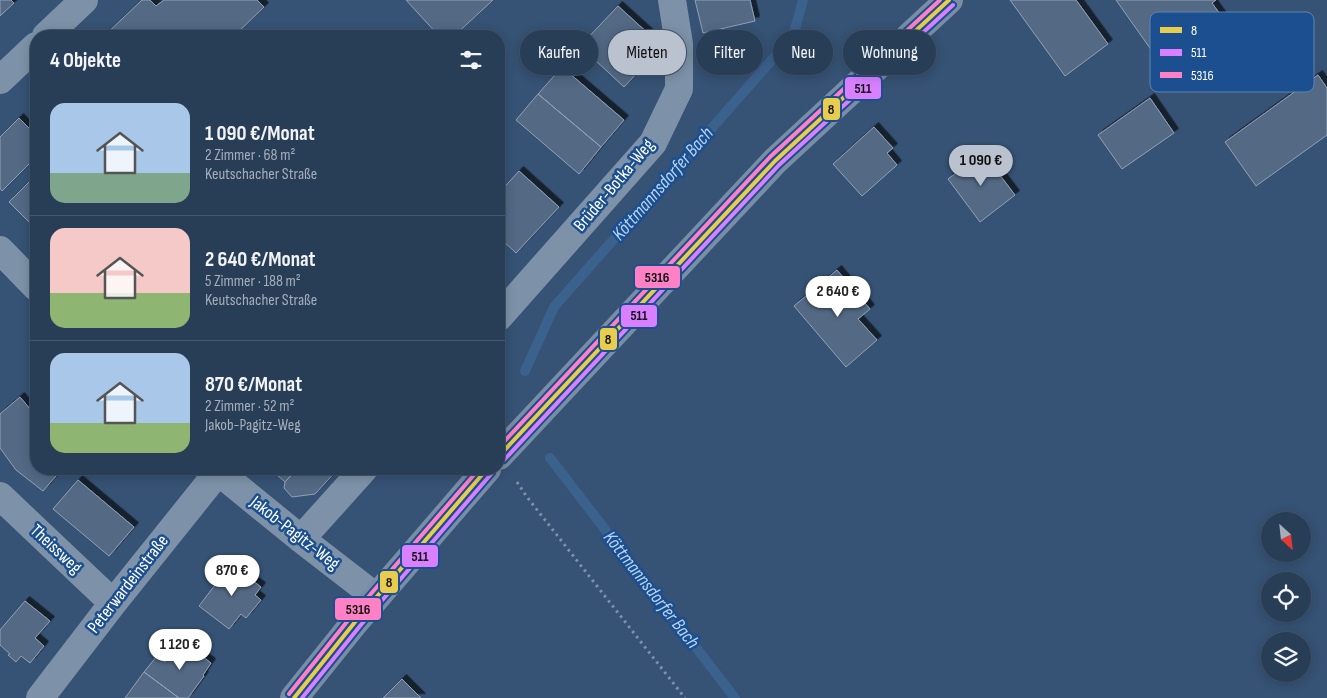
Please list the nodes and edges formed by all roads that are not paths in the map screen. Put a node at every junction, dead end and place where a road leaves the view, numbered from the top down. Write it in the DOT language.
graph roads {
  1 [pos="84,0"];
  2 [pos="672,0"];
  3 [pos="949,0"];
  4 [pos="52,30"];
  5 [pos="30,52"];
  6 [pos="0,80"];
  7 [pos="0,250"];
  8 [pos="30,281"];
  9 [pos="505,310"];
  10 [pos="505,448"];
  11 [pos="213,475"];
  12 [pos="221,475"];
  13 [pos="359,475"];
  14 [pos="481,475"];
  15 [pos="0,496"];
  16 [pos="301,540"];
  17 [pos="376,597"];
  18 [pos="112,603"];
  19 [pos="40,698"];
  20 [pos="294,698"];
  1 -- 4 [label="street"];
  2 -- 9 [label="street, Brüder-Botka-Weg"];
  3 -- 10 [label="main road"];
  5 -- 6 [label="street"];
  7 -- 8 [label="street"];
  11 -- 18 [label="street, Peterwardeinstraße"];
  12 -- 16 [label="street, Jakob-Pagitz-Weg"];
  13 -- 16 [label="street"];
  14 -- 17 [label="main road"];
  15 -- 18 [label="street, Theissweg"];
  16 -- 17 [label="street, Jakob-Pagitz-Weg"];
  17 -- 20 [label="main road"];
  18 -- 19 [label="street, Peterwardeinstraße"];
}
